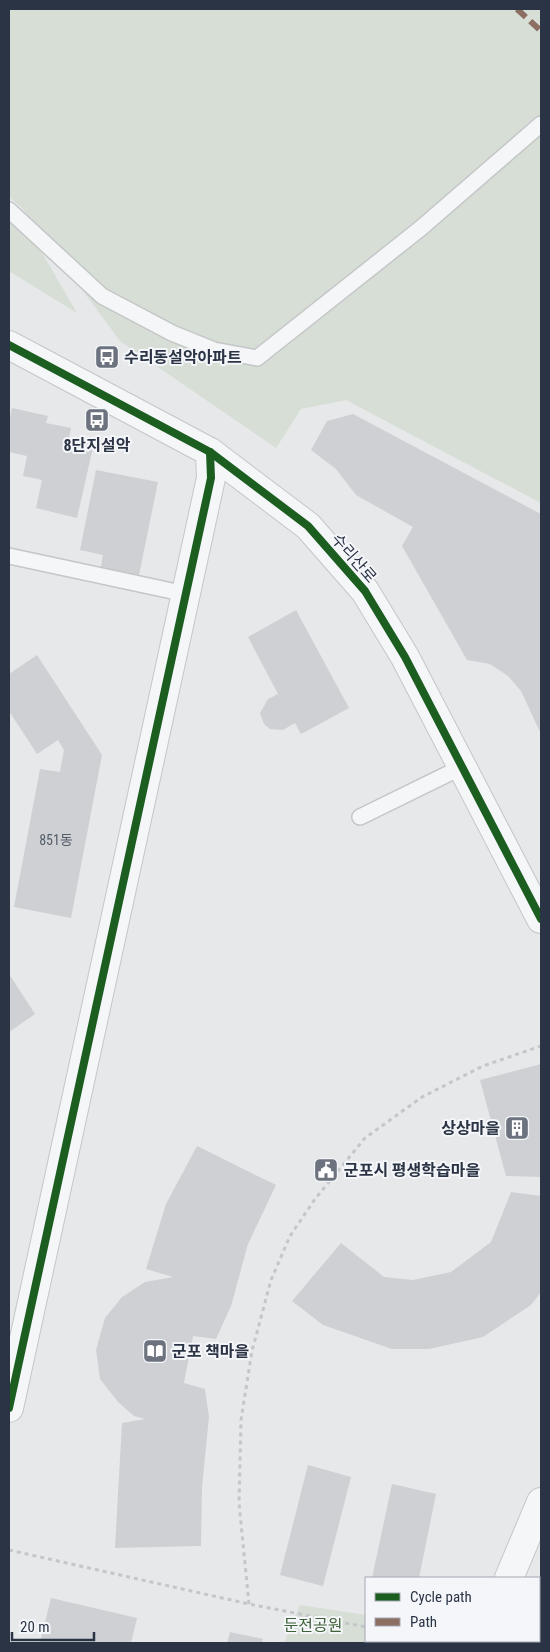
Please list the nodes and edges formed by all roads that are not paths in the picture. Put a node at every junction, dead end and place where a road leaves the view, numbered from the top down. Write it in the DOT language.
graph roads {
  1 [pos="541,124"];
  2 [pos="9,210"];
  3 [pos="9,345"];
  4 [pos="210,452"];
  5 [pos="9,556"];
  6 [pos="186,594"];
  7 [pos="462,767"];
  8 [pos="360,817"];
  9 [pos="541,919"];
  10 [pos="9,1408"];
  11 [pos="541,1502"];
  12 [pos="509,1577"];
  1 -- 2 [label="lane"];
  3 -- 4 [label="street, 수리산로"];
  4 -- 6 [label="street"];
  4 -- 7 [label="street, 수리산로"];
  5 -- 6 [label="lane"];
  6 -- 10 [label="street"];
  7 -- 8 [label="lane"];
  7 -- 9 [label="street, 수리산로"];
  11 -- 12 [label="street"];
}
